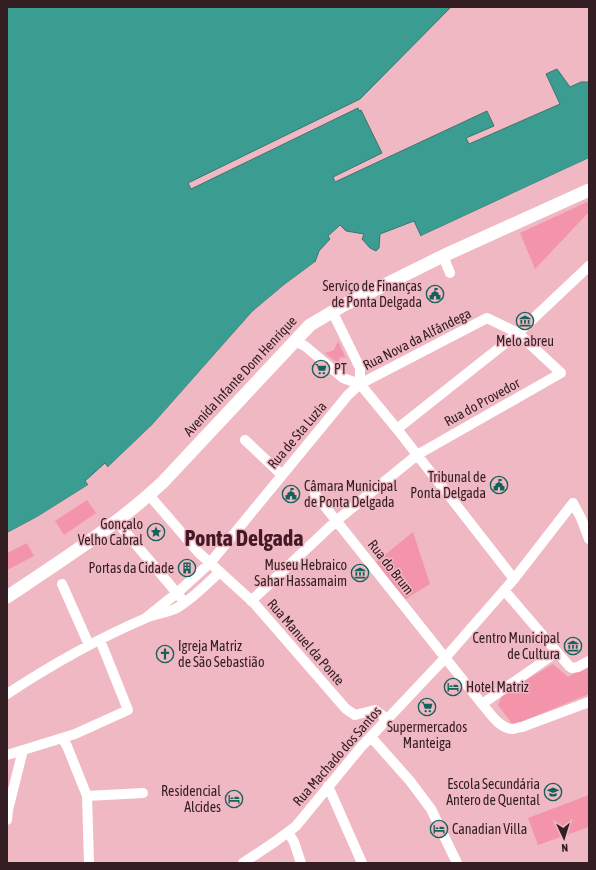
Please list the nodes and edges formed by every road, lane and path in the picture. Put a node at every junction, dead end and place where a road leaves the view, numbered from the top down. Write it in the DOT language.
graph roads {
  1 [pos="589,190"];
  2 [pos="443,256"];
  3 [pos="589,266"];
  4 [pos="450,273"];
  5 [pos="332,311"];
  6 [pos="518,333"];
  7 [pos="294,342"];
  8 [pos="360,384"];
  9 [pos="397,429"];
  10 [pos="245,440"];
  11 [pos="417,454"];
  12 [pos="282,474"];
  13 [pos="315,494"];
  14 [pos="149,495"];
  15 [pos="336,521"];
  16 [pos="117,522"];
  17 [pos="589,539"];
  18 [pos="210,563"];
  19 [pos="220,572"];
  20 [pos="514,579"];
  21 [pos="62,584"];
  22 [pos="504,590"];
  23 [pos="177,593"];
  24 [pos="7,597"];
  25 [pos="251,601"];
  26 [pos="185,603"];
  27 [pos="147,617"];
  28 [pos="100,640"];
  29 [pos="89,645"];
  30 [pos="557,652"];
  31 [pos="445,658"];
  32 [pos="589,661"];
  33 [pos="7,694"];
  34 [pos="589,702"];
  35 [pos="482,704"];
  36 [pos="387,719"];
  37 [pos="371,737"];
  38 [pos="62,738"];
  39 [pos="27,749"];
  40 [pos="7,755"];
  41 [pos="328,786"];
  42 [pos="143,793"];
  43 [pos="87,796"];
  44 [pos="7,820"];
  45 [pos="288,832"];
  46 [pos="254,860"];
  47 [pos="90,863"];
  48 [pos="243,863"];
  49 [pos="301,863"];
  50 [pos="362,863"];
  51 [pos="457,863"];
  1 -- 2 [label="main road, Avenida Infante Dom Henrique"];
  2 -- 4 [label="street"];
  2 -- 5 [label="main road, Avenida Infante Dom Henrique"];
  3 -- 6 [label="street"];
  5 -- 7 [label="main road, Avenida Infante Dom Henrique"];
  5 -- 8 [label="street"];
  6 -- 8 [label="street, Rua Nova da Alfândega"];
  6 -- 9 [label="street"];
  6 -- 11 [label="street, Rua do Provedor"];
  7 -- 8 [label="street"];
  7 -- 14 [label="main road, Avenida Infante Dom Henrique"];
  8 -- 9 [label="street"];
  8 -- 12 [label="street, Rua de Sta Luzia"];
  9 -- 11 [label="street"];
  10 -- 12 [label="street"];
  11 -- 15 [label="street, Rua do Provedor"];
  11 -- 20 [label="street"];
  12 -- 18 [label="street, Rua de Sta Luzia"];
  13 -- 15 [label="street, Rua do Brum"];
  14 -- 16 [label="main road, Avenida Infante Dom Henrique"];
  14 -- 18 [label="street, Rua Manuel da Ponte"];
  15 -- 25 [label="street, Rua do Provedor"];
  15 -- 31 [label="street, Rua do Brum"];
  16 -- 23 [label="street"];
  16 -- 24 [label="main road, Avenida Infante Dom Henrique"];
  17 -- 20 [label="street, Rua Machado dos Santos"];
  18 -- 19 [label="street, Rua Manuel da Ponte"];
  18 -- 23 [label="street, Rua de Sta Luzia"];
  19 -- 25 [label="street, Rua Manuel da Ponte"];
  19 -- 26 [label="street"];
  20 -- 22 [label="street, Rua Machado dos Santos"];
  21 -- 29 [label="street"];
  22 -- 30 [label="street"];
  22 -- 31 [label="street, Rua Machado dos Santos"];
  23 -- 26 [label="street"];
  23 -- 27 [label="street, Rua de Sta Luzia"];
  25 -- 36 [label="street, Rua Manuel da Ponte"];
  26 -- 27 [label="street"];
  27 -- 28 [label="street"];
  28 -- 29 [label="street"];
  28 -- 38 [label="street"];
  29 -- 33 [label="street"];
  30 -- 32 [label="street"];
  30 -- 35 [label="street"];
  31 -- 35 [label="street, Rua do Brum"];
  31 -- 36 [label="street, Rua Machado dos Santos"];
  34 -- 35 [label="street, Rua do Brum"];
  36 -- 37 [label="street, Rua Machado dos Santos"];
  37 -- 41 [label="street, Rua Machado dos Santos"];
  37 -- 51 [label="street"];
  38 -- 39 [label="street"];
  38 -- 43 [label="street"];
  39 -- 40 [label="street"];
  39 -- 44 [label="street"];
  41 -- 45 [label="street, Rua Machado dos Santos"];
  41 -- 50 [label="street"];
  42 -- 43 [label="street"];
  43 -- 47 [label="street"];
  45 -- 46 [label="street, Rua Machado dos Santos"];
  45 -- 49 [label="street"];
  46 -- 48 [label="street, Rua Machado dos Santos"];
}
